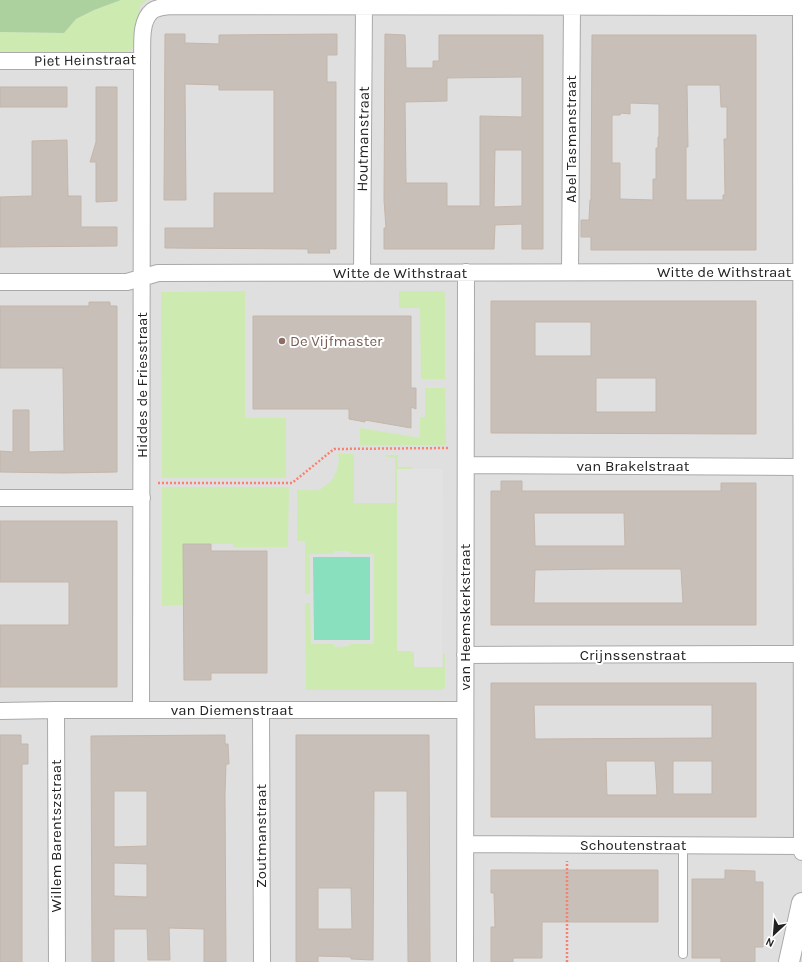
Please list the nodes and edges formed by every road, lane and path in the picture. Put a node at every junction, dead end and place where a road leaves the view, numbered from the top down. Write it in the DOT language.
graph roads {
  1 [pos="364,3"];
  2 [pos="801,4"];
  3 [pos="572,7"];
  4 [pos="0,61"];
  5 [pos="142,61"];
  6 [pos="802,121"];
  7 [pos="466,272"];
  8 [pos="570,272"];
  9 [pos="801,272"];
  10 [pos="362,273"];
  11 [pos="142,278"];
  12 [pos="0,282"];
  13 [pos="802,322"];
  14 [pos="466,448"];
  15 [pos="466,465"];
  16 [pos="801,467"];
  17 [pos="142,491"];
  18 [pos="0,498"];
  19 [pos="802,542"];
  20 [pos="801,654"];
  21 [pos="465,655"];
  22 [pos="56,710"];
  23 [pos="141,710"];
  24 [pos="261,710"];
  25 [pos="465,710"];
  26 [pos="0,711"];
  27 [pos="465,844"];
  28 [pos="568,845"];
  29 [pos="683,846"];
  30 [pos="802,849"];
  31 [pos="802,903"];
  32 [pos="683,954"];
  33 [pos="57,962"];
  34 [pos="262,962"];
  35 [pos="465,962"];
  36 [pos="567,962"];
  37 [pos="789,962"];
  1 -- 3 [label="street, Piet Heinstraat"];
  1 -- 5 [label="street, Piet Heinstraat"];
  1 -- 10 [label="street, Houtmanstraat"];
  2 -- 3 [label="street, Piet Heinstraat"];
  2 -- 6 [label="street"];
  3 -- 8 [label="street, Abel Tasmanstraat"];
  4 -- 5 [label="street, Piet Heinstraat"];
  5 -- 11 [label="street, Hiddes de Friesstraat"];
  6 -- 9 [label="street"];
  7 -- 8 [label="street, Witte de Withstraat"];
  7 -- 10 [label="street, Witte de Withstraat"];
  7 -- 14 [label="street, van Heemskerkstraat"];
  8 -- 9 [label="street, Witte de Withstraat"];
  9 -- 13 [label="street"];
  10 -- 11 [label="street, Witte de Withstraat"];
  11 -- 12 [label="street, Witte de Withstraat"];
  11 -- 17 [label="street, Hiddes de Friesstraat"];
  13 -- 16 [label="street"];
  14 -- 15 [label="street, van Heemskerkstraat"];
  14 -- 17 [label="path"];
  15 -- 16 [label="street, van Brakelstraat"];
  15 -- 21 [label="street, van Heemskerkstraat"];
  16 -- 19 [label="street"];
  17 -- 18 [label="street"];
  17 -- 23 [label="street, Hiddes de Friesstraat"];
  19 -- 20 [label="street"];
  20 -- 21 [label="street, Crijnssenstraat"];
  20 -- 30 [label="street"];
  21 -- 25 [label="street, van Heemskerkstraat"];
  22 -- 23 [label="street, van Diemenstraat"];
  22 -- 26 [label="street, van Diemenstraat"];
  22 -- 33 [label="street, Willem Barentszstraat"];
  23 -- 24 [label="street, van Diemenstraat"];
  24 -- 25 [label="street, van Diemenstraat"];
  24 -- 34 [label="street, Zoutmanstraat"];
  25 -- 27 [label="street, van Heemskerkstraat"];
  27 -- 28 [label="street, Schoutenstraat"];
  27 -- 35 [label="street, van Heemskerkstraat"];
  28 -- 29 [label="street, Schoutenstraat"];
  28 -- 36 [label="path"];
  29 -- 30 [label="street, Schoutenstraat"];
  29 -- 32 [label="lane"];
  31 -- 37 [label="street"];
}
